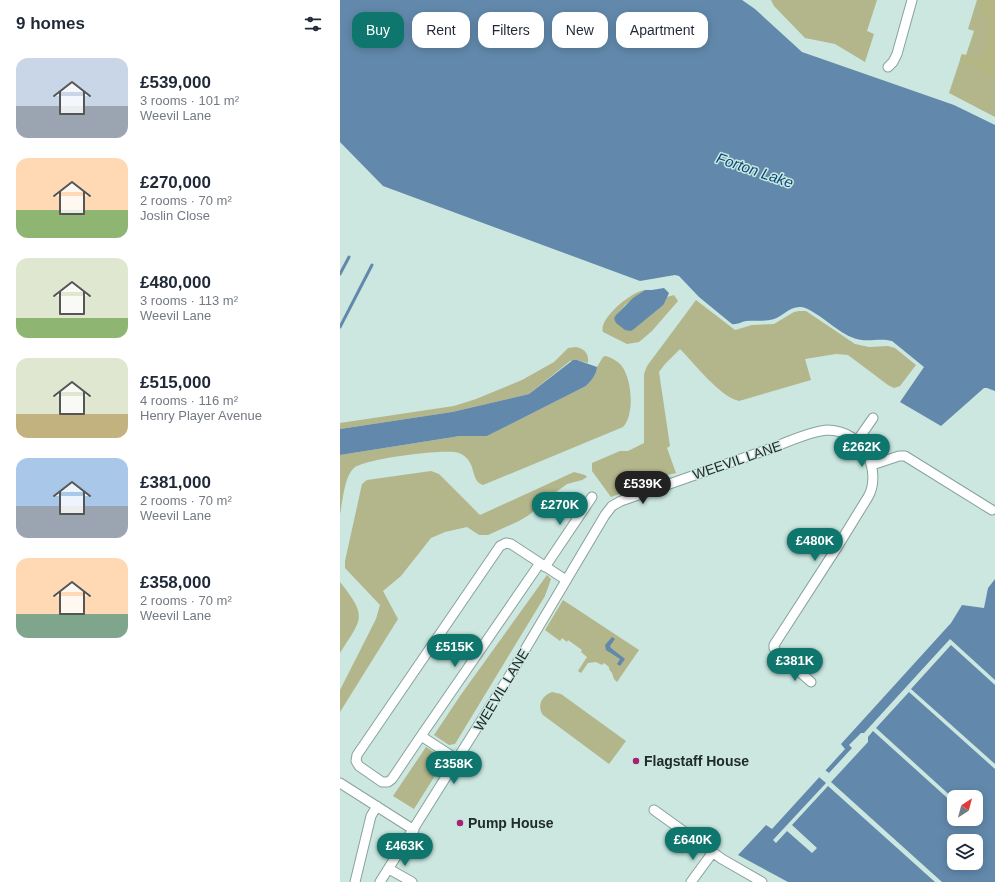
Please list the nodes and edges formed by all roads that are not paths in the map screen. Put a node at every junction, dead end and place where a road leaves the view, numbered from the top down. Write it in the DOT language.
graph roads {
  1 [pos="912,0"];
  2 [pos="888,67"];
  3 [pos="873,418"];
  4 [pos="857,441"];
  5 [pos="872,465"];
  6 [pos="592,498"];
  7 [pos="992,510"];
  8 [pos="542,565"];
  9 [pos="566,580"];
  10 [pos="811,682"];
  11 [pos="421,736"];
  12 [pos="458,760"];
  13 [pos="340,783"];
  14 [pos="377,806"];
  15 [pos="654,810"];
  16 [pos="414,830"];
  17 [pos="712,852"];
  18 [pos="388,869"];
  19 [pos="356,882"];
  20 [pos="380,882"];
  21 [pos="412,882"];
  22 [pos="691,882"];
  23 [pos="762,882"];
  1 -- 2 [label="street"];
  3 -- 4 [label="street"];
  4 -- 5 [label="street, WEEVIL LANE"];
  4 -- 9 [label="street, WEEVIL LANE"];
  5 -- 7 [label="street"];
  5 -- 10 [label="street, WEEVIL LANE"];
  6 -- 8 [label="street"];
  8 -- 9 [label="street"];
  8 -- 11 [label="street"];
  8 -- 11 [label="street"];
  9 -- 12 [label="street, WEEVIL LANE"];
  11 -- 12 [label="street"];
  12 -- 16 [label="street, WEEVIL LANE"];
  13 -- 14 [label="street"];
  14 -- 16 [label="street"];
  14 -- 19 [label="street"];
  15 -- 17 [label="street"];
  16 -- 18 [label="street, WEEVIL LANE"];
  17 -- 22 [label="street"];
  17 -- 23 [label="street"];
  18 -- 20 [label="street, WEEVIL LANE"];
  18 -- 21 [label="street"];
}
